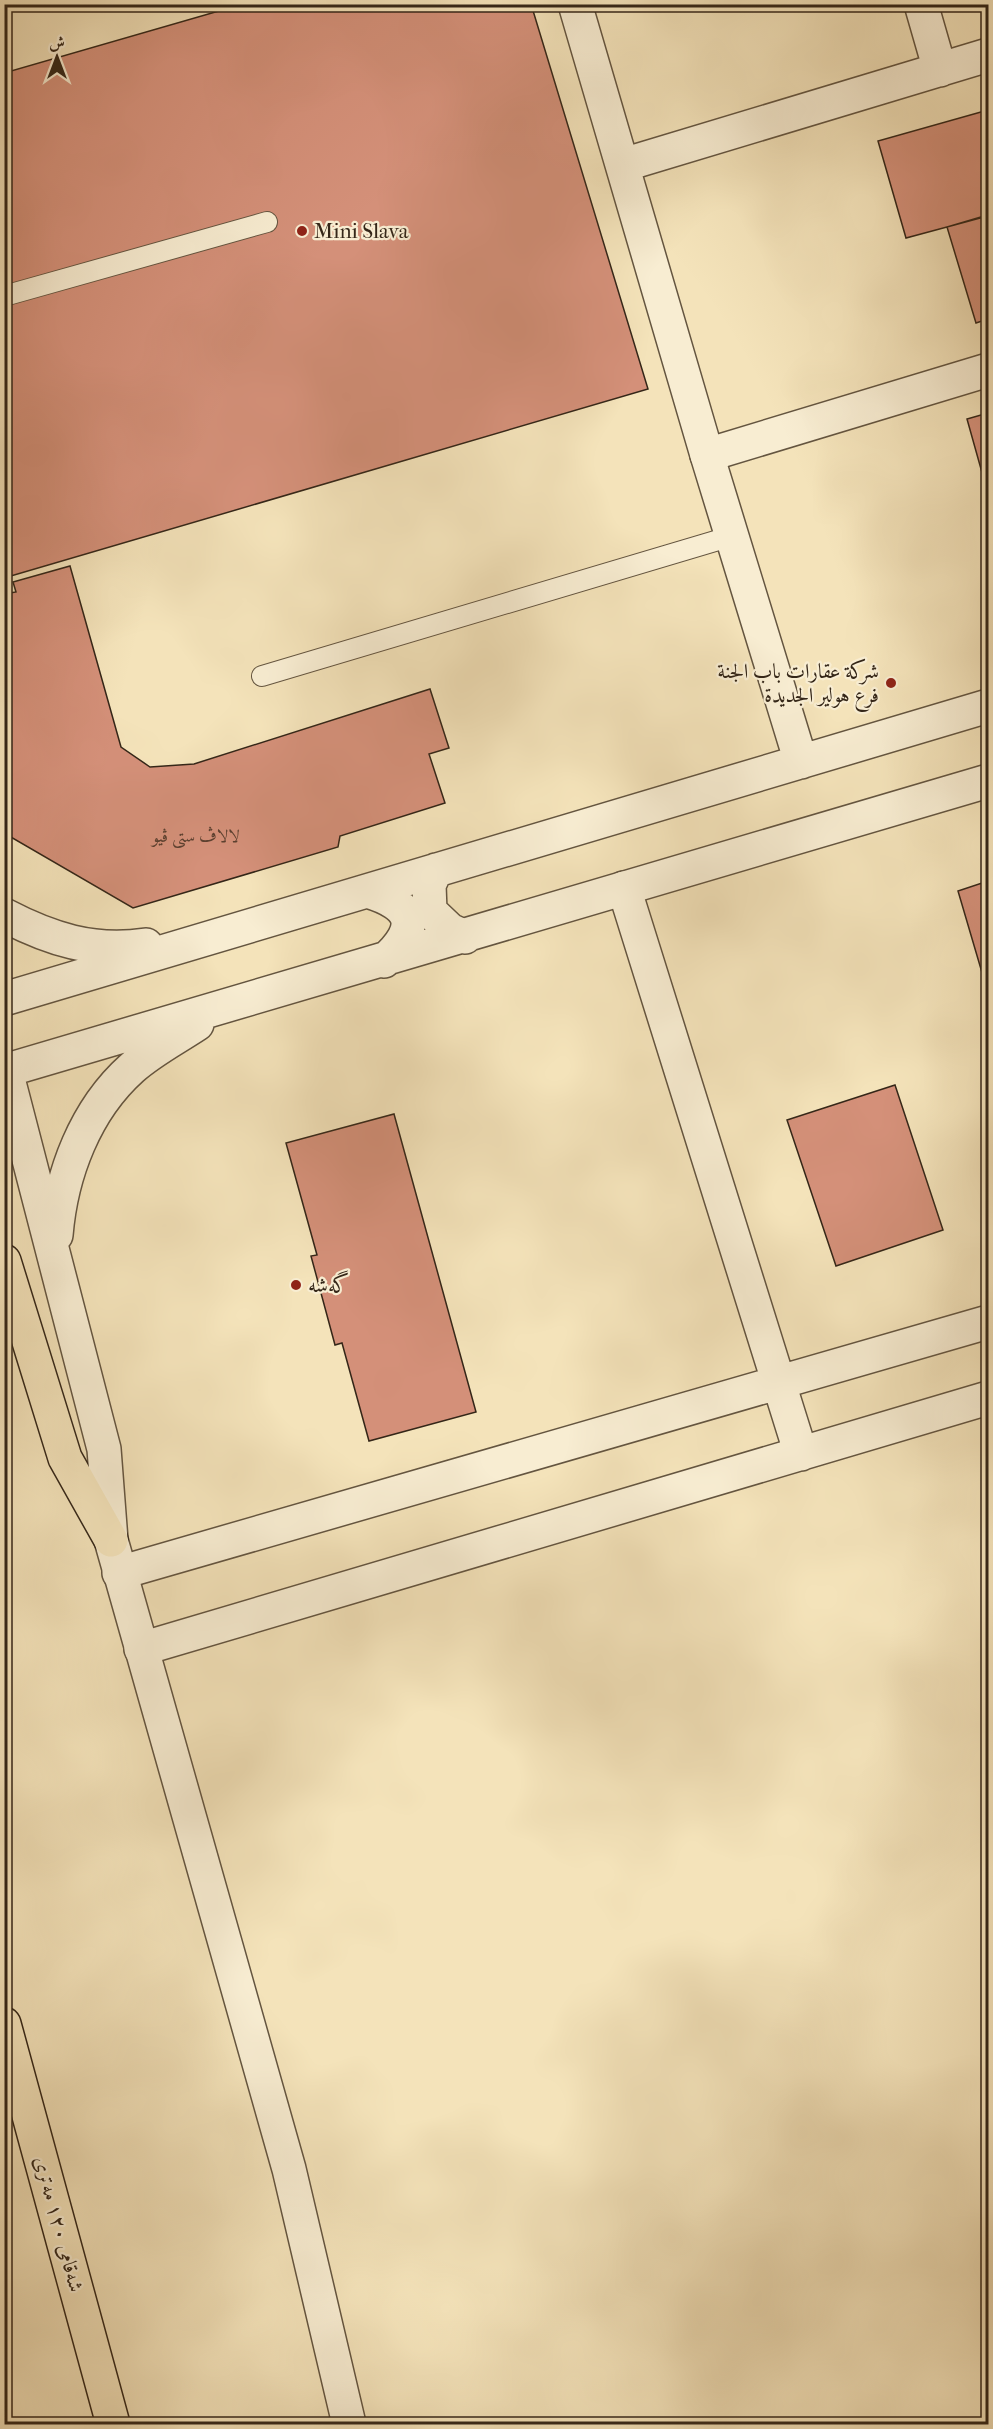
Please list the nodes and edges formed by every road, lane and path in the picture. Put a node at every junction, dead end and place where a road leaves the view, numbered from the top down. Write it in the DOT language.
graph roads {
  1 [pos="575,4"];
  2 [pos="921,4"];
  3 [pos="988,56"];
  4 [pos="940,70"];
  5 [pos="622,165"];
  6 [pos="267,222"];
  7 [pos="4,296"];
  8 [pos="988,370"];
  9 [pos="707,455"];
  10 [pos="732,536"];
  11 [pos="262,676"];
  12 [pos="988,706"];
  13 [pos="801,762"];
  14 [pos="988,781"];
  15 [pos="436,870"];
  16 [pos="624,888"];
  17 [pos="367,891"];
  18 [pos="4,915"];
  19 [pos="224,934"];
  20 [pos="465,937"];
  21 [pos="384,961"];
  22 [pos="4,999"];
  23 [pos="222,1007"];
  24 [pos="5,1071"];
  25 [pos="54,1252"];
  26 [pos="4,1262"];
  27 [pos="988,1322"];
  28 [pos="779,1383"];
  29 [pos="988,1398"];
  30 [pos="801,1454"];
  31 [pos="111,1540"];
  32 [pos="120,1573"];
  33 [pos="141,1649"];
  34 [pos="4,2024"];
  35 [pos="113,2424"];
  36 [pos="349,2424"];
  1 -- 5 [label="street"];
  2 -- 4 [label="street"];
  3 -- 4 [label="street"];
  4 -- 5 [label="street"];
  5 -- 9 [label="street"];
  6 -- 7 [label="lane"];
  8 -- 9 [label="street"];
  9 -- 10 [label="street"];
  10 -- 11 [label="lane"];
  10 -- 13 [label="street"];
  12 -- 13 [label="street"];
  13 -- 15 [label="street"];
  14 -- 16 [label="street"];
  15 -- 17 [label="street"];
  15 -- 20 [label="street"];
  16 -- 20 [label="street"];
  16 -- 28 [label="street"];
  17 -- 19 [label="street"];
  17 -- 21 [label="street"];
  18 -- 19 [label="street"];
  19 -- 22 [label="street"];
  20 -- 21 [label="street"];
  21 -- 23 [label="street"];
  23 -- 24 [label="street"];
  23 -- 25 [label="street"];
  24 -- 25 [label="street"];
  25 -- 31 [label="street"];
  26 -- 31 [label="highway"];
  27 -- 28 [label="street"];
  28 -- 30 [label="street"];
  28 -- 32 [label="street"];
  29 -- 30 [label="street"];
  30 -- 33 [label="street"];
  31 -- 32 [label="street"];
  32 -- 33 [label="street"];
  33 -- 36 [label="street"];
  34 -- 35 [label="highway, شەقامی ١٢٠ مەتری"];
}
